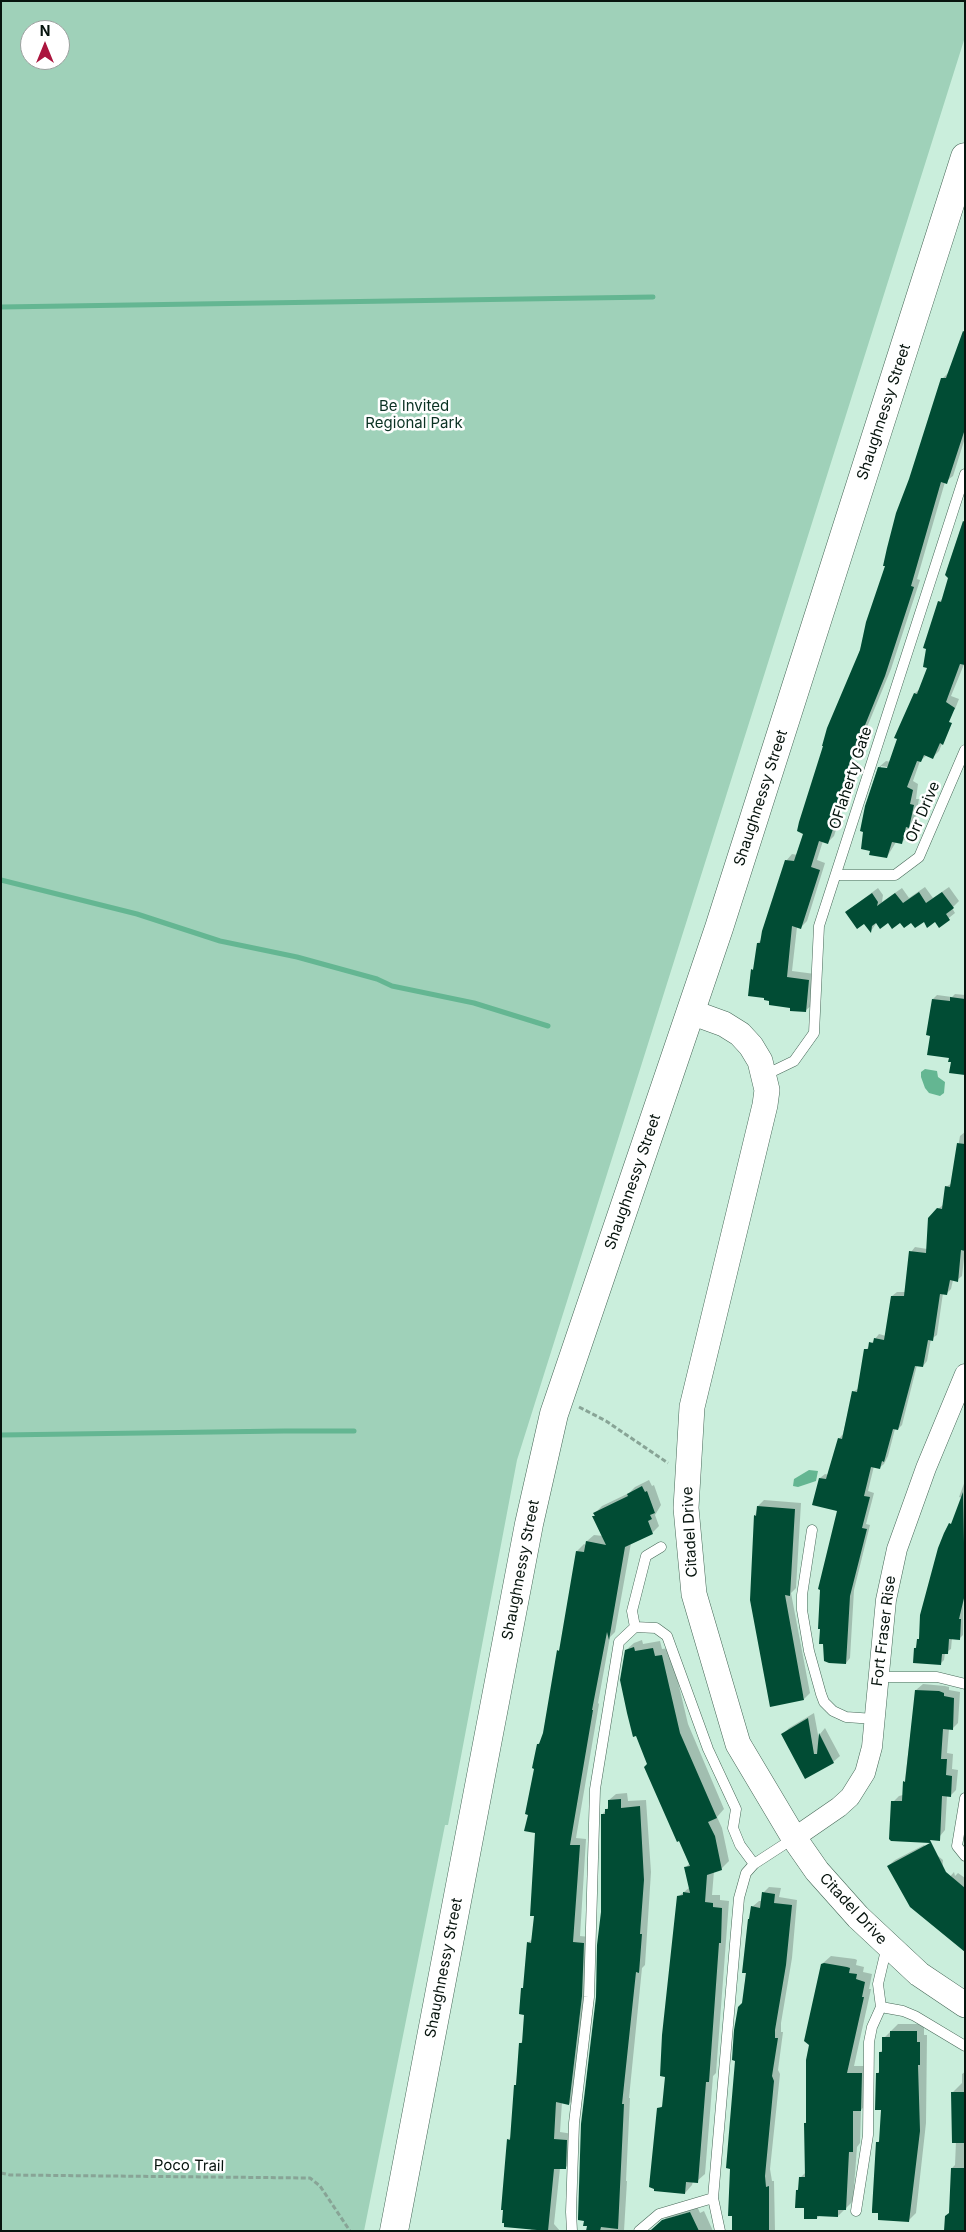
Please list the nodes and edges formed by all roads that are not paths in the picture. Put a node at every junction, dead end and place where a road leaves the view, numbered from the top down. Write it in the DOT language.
graph roads {
  1 [pos="965,156"];
  2 [pos="965,474"];
  3 [pos="965,750"];
  4 [pos="836,875"];
  5 [pos="691,1012"];
  6 [pos="765,1075"];
  7 [pos="965,1374"];
  8 [pos="812,1530"];
  9 [pos="661,1547"];
  10 [pos="635,1627"];
  11 [pos="878,1676"];
  12 [pos="965,1684"];
  13 [pos="874,1719"];
  14 [pos="965,1798"];
  15 [pos="794,1838"];
  16 [pos="965,1856"];
  17 [pos="754,1864"];
  18 [pos="888,1946"];
  19 [pos="965,2006"];
  20 [pos="881,2008"];
  21 [pos="965,2046"];
  22 [pos="713,2198"];
  23 [pos="856,2211"];
  24 [pos="394,2231"];
  25 [pos="572,2231"];
  26 [pos="640,2231"];
  27 [pos="720,2231"];
  1 -- 5 [label="main road, Shaughnessy Street"];
  2 -- 4 [label="lane, OFlaherty Gate"];
  3 -- 4 [label="lane, Orr Drive"];
  4 -- 6 [label="lane, OFlaherty Gate"];
  5 -- 6 [label="street, Citadel Drive"];
  5 -- 24 [label="main road, Shaughnessy Street"];
  6 -- 15 [label="street, Citadel Drive"];
  7 -- 11 [label="street, Fort Fraser Rise"];
  8 -- 13 [label="lane"];
  9 -- 10 [label="lane"];
  10 -- 17 [label="lane"];
  10 -- 25 [label="lane"];
  11 -- 12 [label="lane"];
  11 -- 13 [label="street, Fort Fraser Rise"];
  13 -- 15 [label="street, Fort Fraser Rise"];
  14 -- 16 [label="lane"];
  15 -- 17 [label="lane"];
  15 -- 18 [label="street, Citadel Drive"];
  17 -- 22 [label="lane"];
  18 -- 19 [label="street, Citadel Drive"];
  18 -- 20 [label="lane"];
  20 -- 21 [label="lane"];
  20 -- 23 [label="lane"];
  22 -- 26 [label="lane"];
  22 -- 27 [label="lane"];
}
